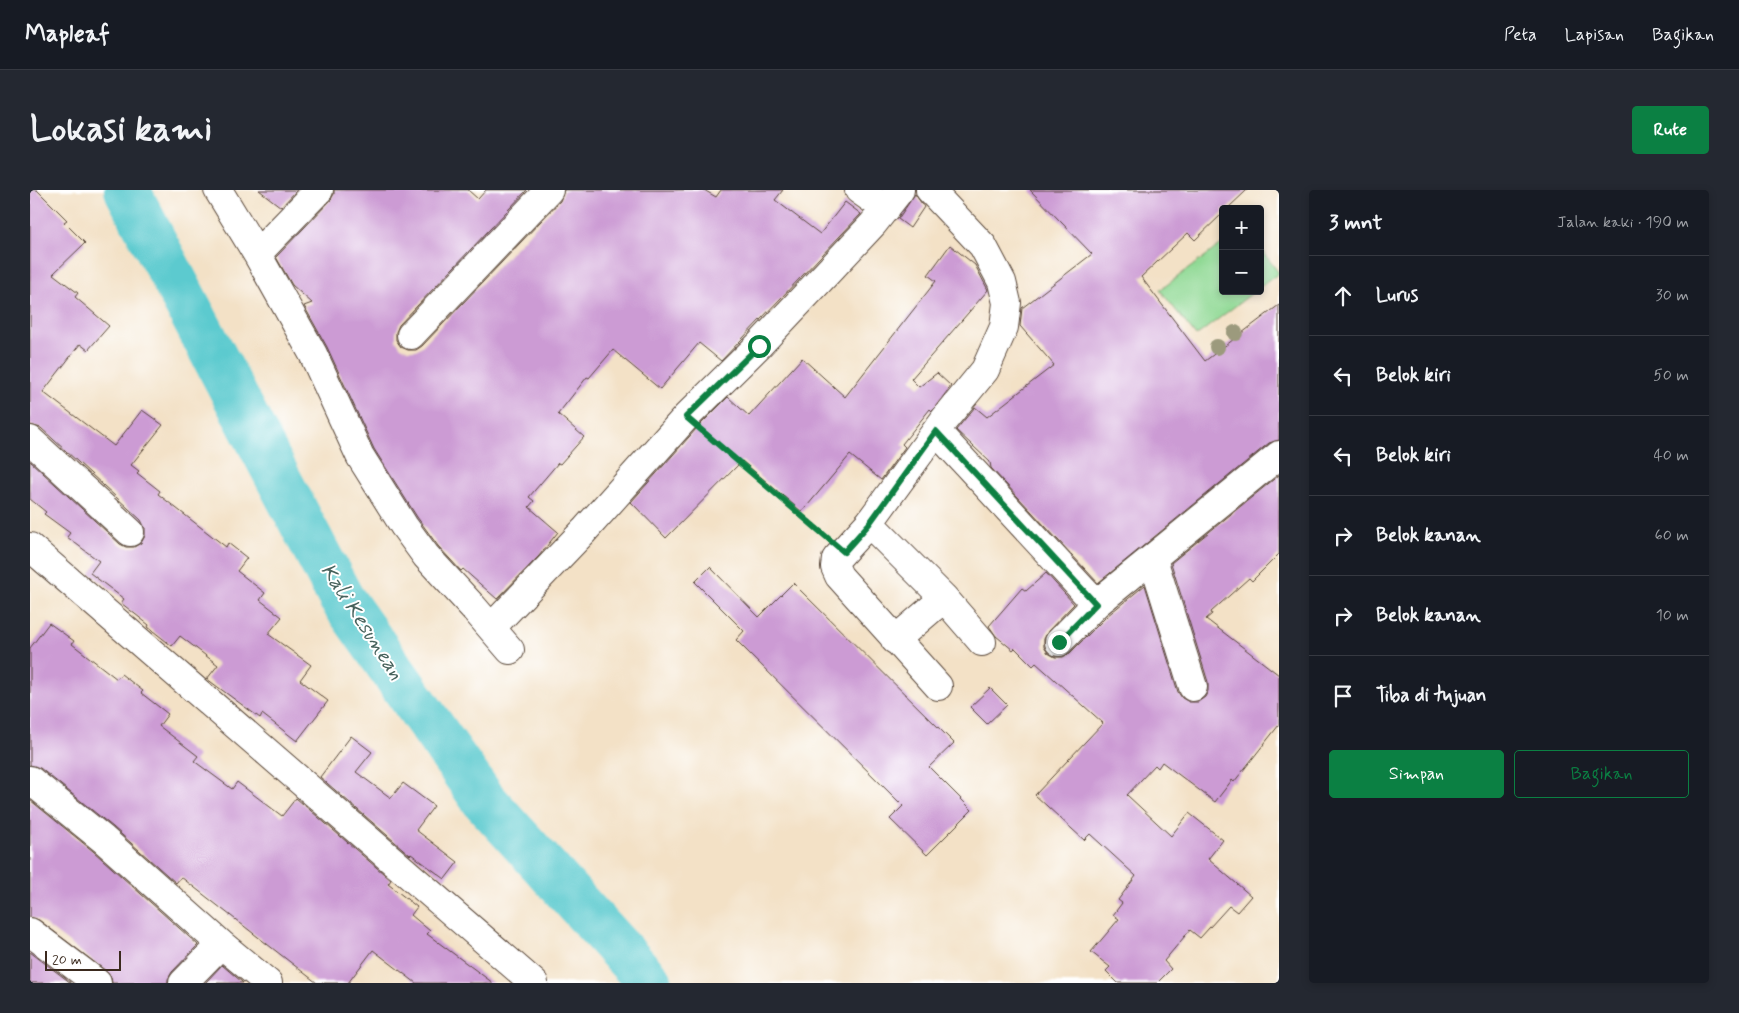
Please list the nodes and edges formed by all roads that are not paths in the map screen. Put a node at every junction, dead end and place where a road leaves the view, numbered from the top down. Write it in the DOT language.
graph roads {
  1 [pos="218,190"];
  2 [pos="319,190"];
  3 [pos="549,190"];
  4 [pos="859,190"];
  5 [pos="930,190"];
  6 [pos="893,200"];
  7 [pos="257,254"];
  8 [pos="411,335"];
  9 [pos="936,431"];
  10 [pos="30,440"];
  11 [pos="1279,455"];
  12 [pos="869,524"];
  13 [pos="130,532"];
  14 [pos="30,546"];
  15 [pos="1153,558"];
  16 [pos="944,598"];
  17 [pos="1096,604"];
  18 [pos="491,628"];
  19 [pos="896,640"];
  20 [pos="982,642"];
  21 [pos="1059,642"];
  22 [pos="510,650"];
  23 [pos="938,686"];
  24 [pos="1192,687"];
  25 [pos="30,780"];
  26 [pos="30,932"];
  27 [pos="221,944"];
  28 [pos="527,981"];
  29 [pos="97,983"];
  30 [pos="182,983"];
  31 [pos="268,983"];
  1 -- 7 [label="street"];
  2 -- 7 [label="street"];
  3 -- 8 [label="street"];
  4 -- 6 [label="street"];
  5 -- 9 [label="street"];
  6 -- 18 [label="street"];
  7 -- 18 [label="street"];
  9 -- 12 [label="street"];
  9 -- 17 [label="street"];
  10 -- 13 [label="street"];
  11 -- 15 [label="street"];
  12 -- 16 [label="street"];
  12 -- 19 [label="street"];
  14 -- 28 [label="street"];
  15 -- 17 [label="street"];
  15 -- 24 [label="street"];
  16 -- 19 [label="street"];
  16 -- 20 [label="street"];
  17 -- 21 [label="street"];
  18 -- 22 [label="street"];
  19 -- 23 [label="street"];
  25 -- 27 [label="street"];
  26 -- 29 [label="street"];
  27 -- 30 [label="street"];
  27 -- 31 [label="street"];
}
